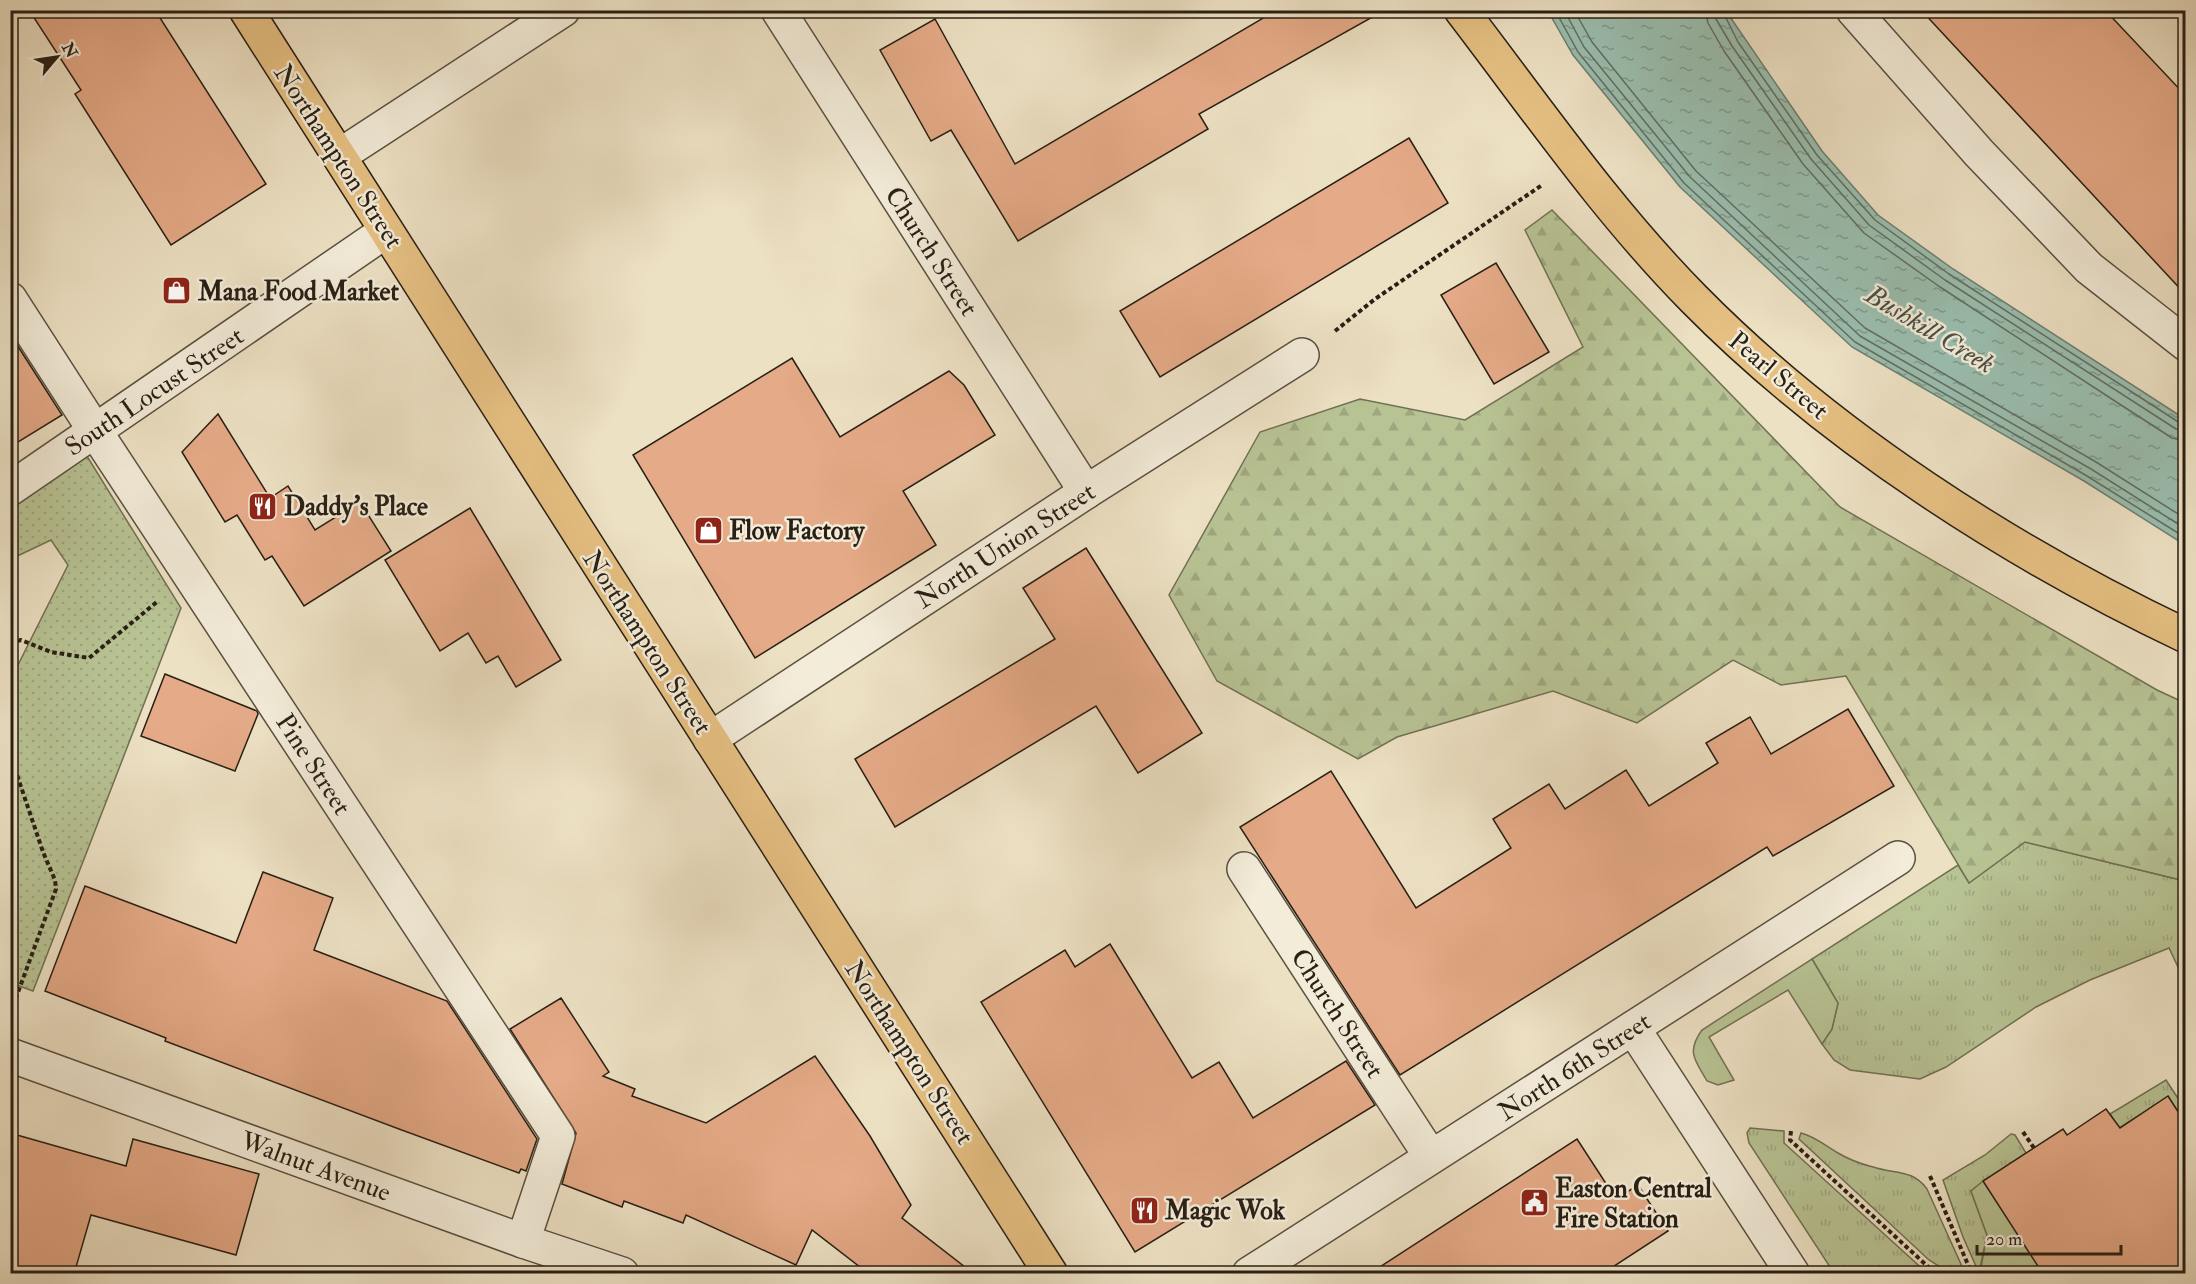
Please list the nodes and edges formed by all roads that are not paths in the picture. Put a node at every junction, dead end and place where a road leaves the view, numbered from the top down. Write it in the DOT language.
graph roads {
  1 [pos="246,10"];
  2 [pos="563,10"];
  3 [pos="778,10"];
  4 [pos="1461,10"];
  5 [pos="1853,10"];
  6 [pos="339,156"];
  7 [pos="386,231"];
  8 [pos="10,299"];
  9 [pos="2186,344"];
  10 [pos="1302,355"];
  11 [pos="95,432"];
  12 [pos="10,489"];
  13 [pos="1086,492"];
  14 [pos="2186,636"];
  15 [pos="710,739"];
  16 [pos="1898,858"];
  17 [pos="1244,869"];
  18 [pos="1633,1028"];
  19 [pos="10,1055"];
  20 [pos="1431,1157"];
  21 [pos="523,1241"];
  22 [pos="621,1274"];
  23 [pos="1052,1274"];
  24 [pos="1249,1274"];
  25 [pos="1793,1274"];
  1 -- 6 [label="main road, Northampton Street"];
  2 -- 6 [label="street"];
  3 -- 13 [label="street, Church Street"];
  4 -- 14 [label="main road, Pearl Street"];
  5 -- 9 [label="street"];
  6 -- 7 [label="main road, Northampton Street"];
  7 -- 11 [label="street, South Locust Street"];
  7 -- 15 [label="main road, Northampton Street"];
  8 -- 11 [label="street, Pine Street"];
  10 -- 13 [label="street, North Union Street"];
  11 -- 12 [label="street, South Locust Street"];
  11 -- 21 [label="street, Pine Street"];
  13 -- 15 [label="street, North Union Street"];
  15 -- 23 [label="main road, Northampton Street"];
  16 -- 18 [label="street, North 6th Street"];
  17 -- 20 [label="street, Church Street"];
  18 -- 20 [label="street, North 6th Street"];
  18 -- 25 [label="street"];
  19 -- 21 [label="street, Walnut Avenue"];
  20 -- 24 [label="street, North 6th Street"];
  21 -- 22 [label="street, Walnut Avenue"];
}
